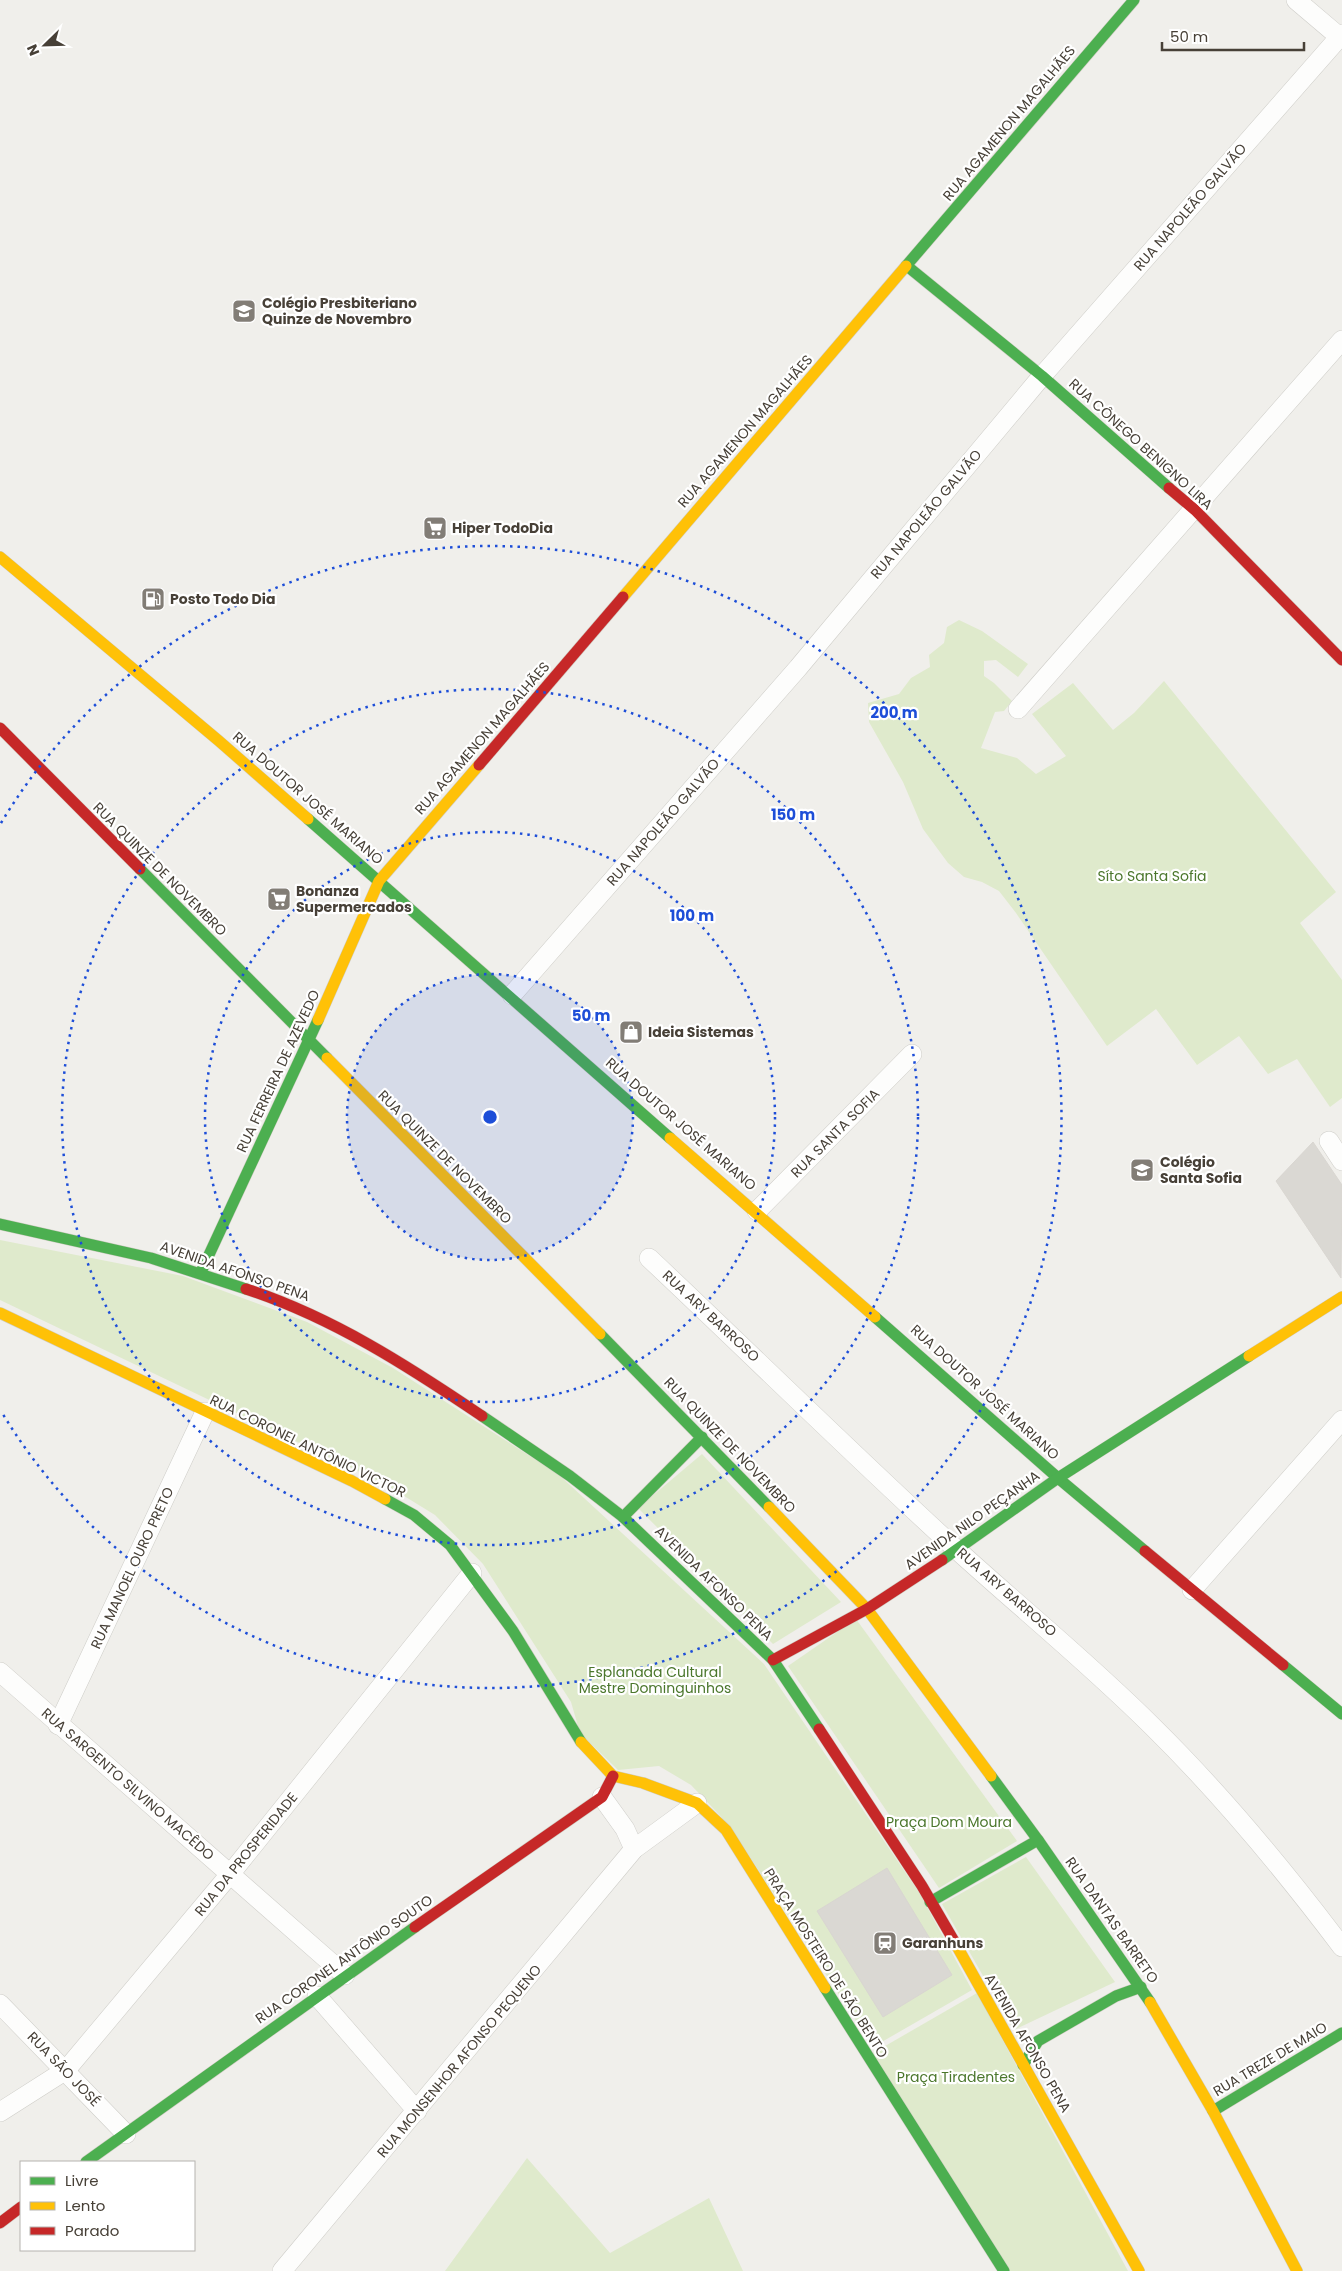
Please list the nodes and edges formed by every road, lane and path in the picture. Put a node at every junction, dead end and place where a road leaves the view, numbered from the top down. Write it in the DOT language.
graph roads {
  1 [pos="1134,0"];
  2 [pos="1296,0"];
  3 [pos="1341,36"];
  4 [pos="907,266"];
  5 [pos="1342,340"];
  6 [pos="1042,376"];
  7 [pos="1195,510"];
  8 [pos="0,557"];
  9 [pos="1341,657"];
  10 [pos="1018,709"];
  11 [pos="0,728"];
  12 [pos="379,880"];
  13 [pos="512,996"];
  14 [pos="309,1041"];
  15 [pos="912,1054"];
  16 [pos="1329,1141"];
  17 [pos="1342,1161"];
  18 [pos="757,1211"];
  19 [pos="0,1224"];
  20 [pos="649,1258"];
  21 [pos="201,1272"];
  22 [pos="1340,1299"];
  23 [pos="0,1314"];
  24 [pos="205,1412"];
  25 [pos="1342,1420"];
  26 [pos="702,1437"];
  27 [pos="1058,1478"];
  28 [pos="623,1516"];
  29 [pos="957,1550"];
  30 [pos="472,1574"];
  31 [pos="1192,1590"];
  32 [pos="867,1609"];
  33 [pos="772,1660"];
  34 [pos="0,1672"];
  35 [pos="1342,1714"];
  36 [pos="58,1724"];
  37 [pos="613,1776"];
  38 [pos="602,1797"];
  39 [pos="697,1803"];
  40 [pos="1038,1840"];
  41 [pos="634,1849"];
  42 [pos="231,1874"];
  43 [pos="930,1902"];
  44 [pos="1342,1947"];
  45 [pos="345,1975"];
  46 [pos="1141,1987"];
  47 [pos="317,1996"];
  48 [pos="0,2004"];
  49 [pos="1342,2033"];
  50 [pos="1023,2065"];
  51 [pos="66,2070"];
  52 [pos="417,2111"];
  53 [pos="1213,2111"];
  54 [pos="0,2112"];
  55 [pos="126,2134"];
  56 [pos="87,2161"];
  57 [pos="20,2208"];
  58 [pos="0,2222"];
  59 [pos="282,2271"];
  60 [pos="1004,2271"];
  61 [pos="1139,2271"];
  62 [pos="1297,2271"];
  1 -- 4 [label="main road, RUA AGAMENON MAGALHÃES"];
  2 -- 3 [label="street"];
  3 -- 6 [label="street, RUA NAPOLEÃO GALVÃO"];
  4 -- 6 [label="main road, RUA CÔNEGO BENIGNO LIRA"];
  4 -- 12 [label="main road, RUA AGAMENON MAGALHÃES"];
  5 -- 7 [label="street"];
  6 -- 7 [label="main road, RUA CÔNEGO BENIGNO LIRA"];
  6 -- 13 [label="street, RUA NAPOLEÃO GALVÃO"];
  7 -- 9 [label="main road, RUA CÔNEGO BENIGNO LIRA"];
  7 -- 10 [label="street"];
  8 -- 12 [label="main road, RUA DOUTOR JOSÉ MARIANO"];
  11 -- 14 [label="main road, RUA QUINZE DE NOVEMBRO"];
  12 -- 13 [label="main road, RUA DOUTOR JOSÉ MARIANO"];
  12 -- 14 [label="main road, RUA FERREIRA DE AZEVEDO"];
  13 -- 18 [label="main road, RUA DOUTOR JOSÉ MARIANO"];
  14 -- 21 [label="main road, RUA FERREIRA DE AZEVEDO"];
  14 -- 26 [label="main road, RUA QUINZE DE NOVEMBRO"];
  15 -- 18 [label="street, RUA SANTA SOFIA"];
  16 -- 17 [label="street"];
  18 -- 27 [label="main road, RUA DOUTOR JOSÉ MARIANO"];
  19 -- 21 [label="main road, AVENIDA AFONSO PENA"];
  20 -- 29 [label="street, RUA ARY BARROSO"];
  21 -- 28 [label="main road, AVENIDA AFONSO PENA"];
  22 -- 27 [label="main road, AVENIDA NILO PEÇANHA"];
  23 -- 24 [label="main road, RUA CORONEL ANTÔNIO VICTOR"];
  24 -- 30 [label="main road, RUA CORONEL ANTÔNIO VICTOR"];
  24 -- 36 [label="street, RUA MANOEL OURO PRETO"];
  25 -- 31 [label="street"];
  26 -- 28 [label="main road"];
  26 -- 32 [label="main road, RUA QUINZE DE NOVEMBRO"];
  27 -- 29 [label="main road, AVENIDA NILO PEÇANHA"];
  27 -- 31 [label="main road, RUA DOUTOR JOSÉ MARIANO"];
  28 -- 33 [label="main road, AVENIDA AFONSO PENA"];
  29 -- 32 [label="main road, AVENIDA NILO PEÇANHA"];
  29 -- 44 [label="street, RUA ARY BARROSO"];
  30 -- 37 [label="main road, RUA CORONEL ANTÔNIO VICTOR"];
  30 -- 42 [label="street, RUA DA PROSPERIDADE"];
  31 -- 35 [label="main road, RUA DOUTOR JOSÉ MARIANO"];
  32 -- 33 [label="main road, AVENIDA NILO PEÇANHA"];
  32 -- 40 [label="main road, RUA DANTAS BARRETO"];
  33 -- 43 [label="main road, AVENIDA AFONSO PENA"];
  34 -- 36 [label="street, RUA SARGENTO SILVINO MACÊDO"];
  36 -- 42 [label="street, RUA SARGENTO SILVINO MACÊDO"];
  37 -- 38 [label="main road, RUA CORONEL ANTÔNIO SOUTO"];
  37 -- 39 [label="main road"];
  38 -- 41 [label="street"];
  38 -- 45 [label="main road, RUA CORONEL ANTÔNIO SOUTO"];
  39 -- 41 [label="street, RUA MONSENHOR AFONSO PEQUENO"];
  39 -- 60 [label="main road, PRAÇA MOSTEIRO DE SÃO BENTO"];
  40 -- 43 [label="main road"];
  40 -- 46 [label="main road, RUA DANTAS BARRETO"];
  41 -- 52 [label="street, RUA MONSENHOR AFONSO PEQUENO"];
  42 -- 45 [label="street, RUA SARGENTO SILVINO MACÊDO"];
  42 -- 51 [label="street, RUA DA PROSPERIDADE"];
  43 -- 50 [label="main road, AVENIDA AFONSO PENA"];
  45 -- 47 [label="main road, RUA CORONEL ANTÔNIO SOUTO"];
  46 -- 50 [label="main road"];
  46 -- 53 [label="main road, RUA DANTAS BARRETO"];
  47 -- 52 [label="street"];
  47 -- 55 [label="main road, RUA CORONEL ANTÔNIO SOUTO"];
  48 -- 51 [label="street, RUA SÃO JOSÉ"];
  49 -- 53 [label="main road, RUA TREZE DE MAIO"];
  50 -- 61 [label="main road, AVENIDA AFONSO PENA"];
  51 -- 54 [label="street, RUA DA PROSPERIDADE"];
  51 -- 55 [label="street, RUA SÃO JOSÉ"];
  52 -- 59 [label="street, RUA MONSENHOR AFONSO PEQUENO"];
  53 -- 62 [label="main road, RUA DANTAS BARRETO"];
  55 -- 56 [label="main road, RUA CORONEL ANTÔNIO SOUTO"];
  57 -- 58 [label="main road"];
}
